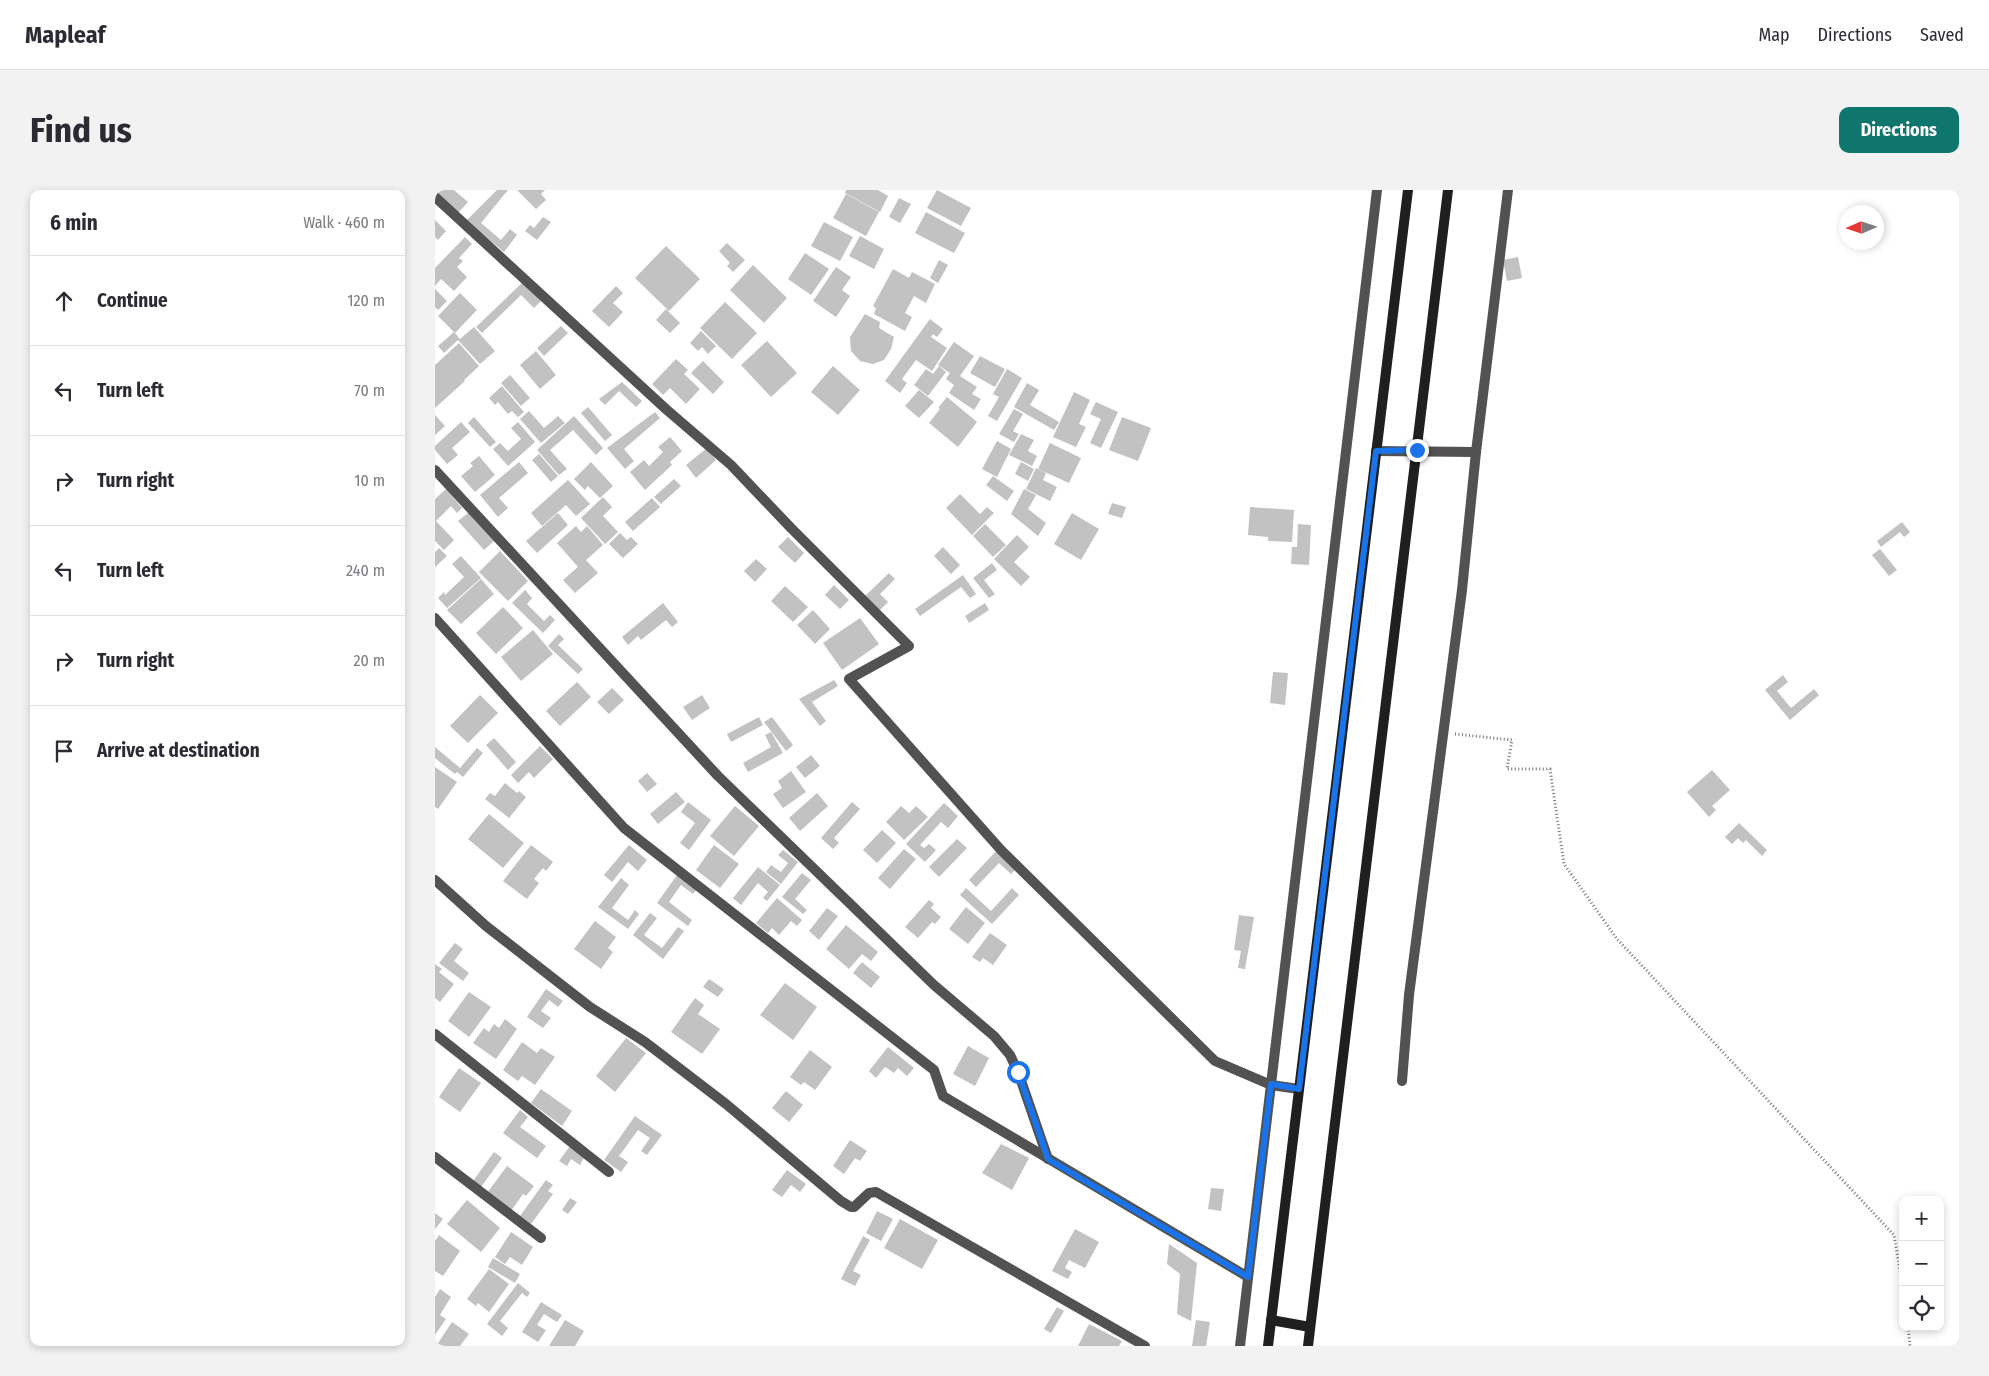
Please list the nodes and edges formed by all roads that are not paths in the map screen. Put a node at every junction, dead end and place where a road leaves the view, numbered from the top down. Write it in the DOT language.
graph roads {
  1 [pos="1377,190"];
  2 [pos="1408,190"];
  3 [pos="1449,190"];
  4 [pos="1508,190"];
  5 [pos="435,197"];
  6 [pos="1417,450"];
  7 [pos="1376,451"];
  8 [pos="1476,452"];
  9 [pos="435,470"];
  10 [pos="435,618"];
  11 [pos="435,880"];
  12 [pos="435,1034"];
  13 [pos="1402,1081"];
  14 [pos="1271,1084"];
  15 [pos="1299,1089"];
  16 [pos="435,1157"];
  17 [pos="1048,1159"];
  18 [pos="609,1172"];
  19 [pos="541,1238"];
  20 [pos="1248,1277"];
  21 [pos="1271,1320"];
  22 [pos="1310,1327"];
  23 [pos="1145,1346"];
  24 [pos="1240,1346"];
  25 [pos="1268,1346"];
  26 [pos="1308,1346"];
  1 -- 14 [label="street"];
  2 -- 7 [label="main road"];
  3 -- 6 [label="main road"];
  4 -- 8 [label="street"];
  5 -- 14 [label="street"];
  6 -- 7 [label="street"];
  6 -- 8 [label="street"];
  6 -- 22 [label="main road"];
  7 -- 15 [label="main road"];
  8 -- 13 [label="street"];
  9 -- 17 [label="street"];
  10 -- 17 [label="street"];
  11 -- 23 [label="street"];
  12 -- 18 [label="street"];
  14 -- 15 [label="street"];
  14 -- 20 [label="street"];
  15 -- 21 [label="main road"];
  16 -- 19 [label="street"];
  17 -- 20 [label="street"];
  20 -- 24 [label="street"];
  21 -- 22 [label="main road"];
  21 -- 25 [label="main road"];
  22 -- 26 [label="main road"];
}
